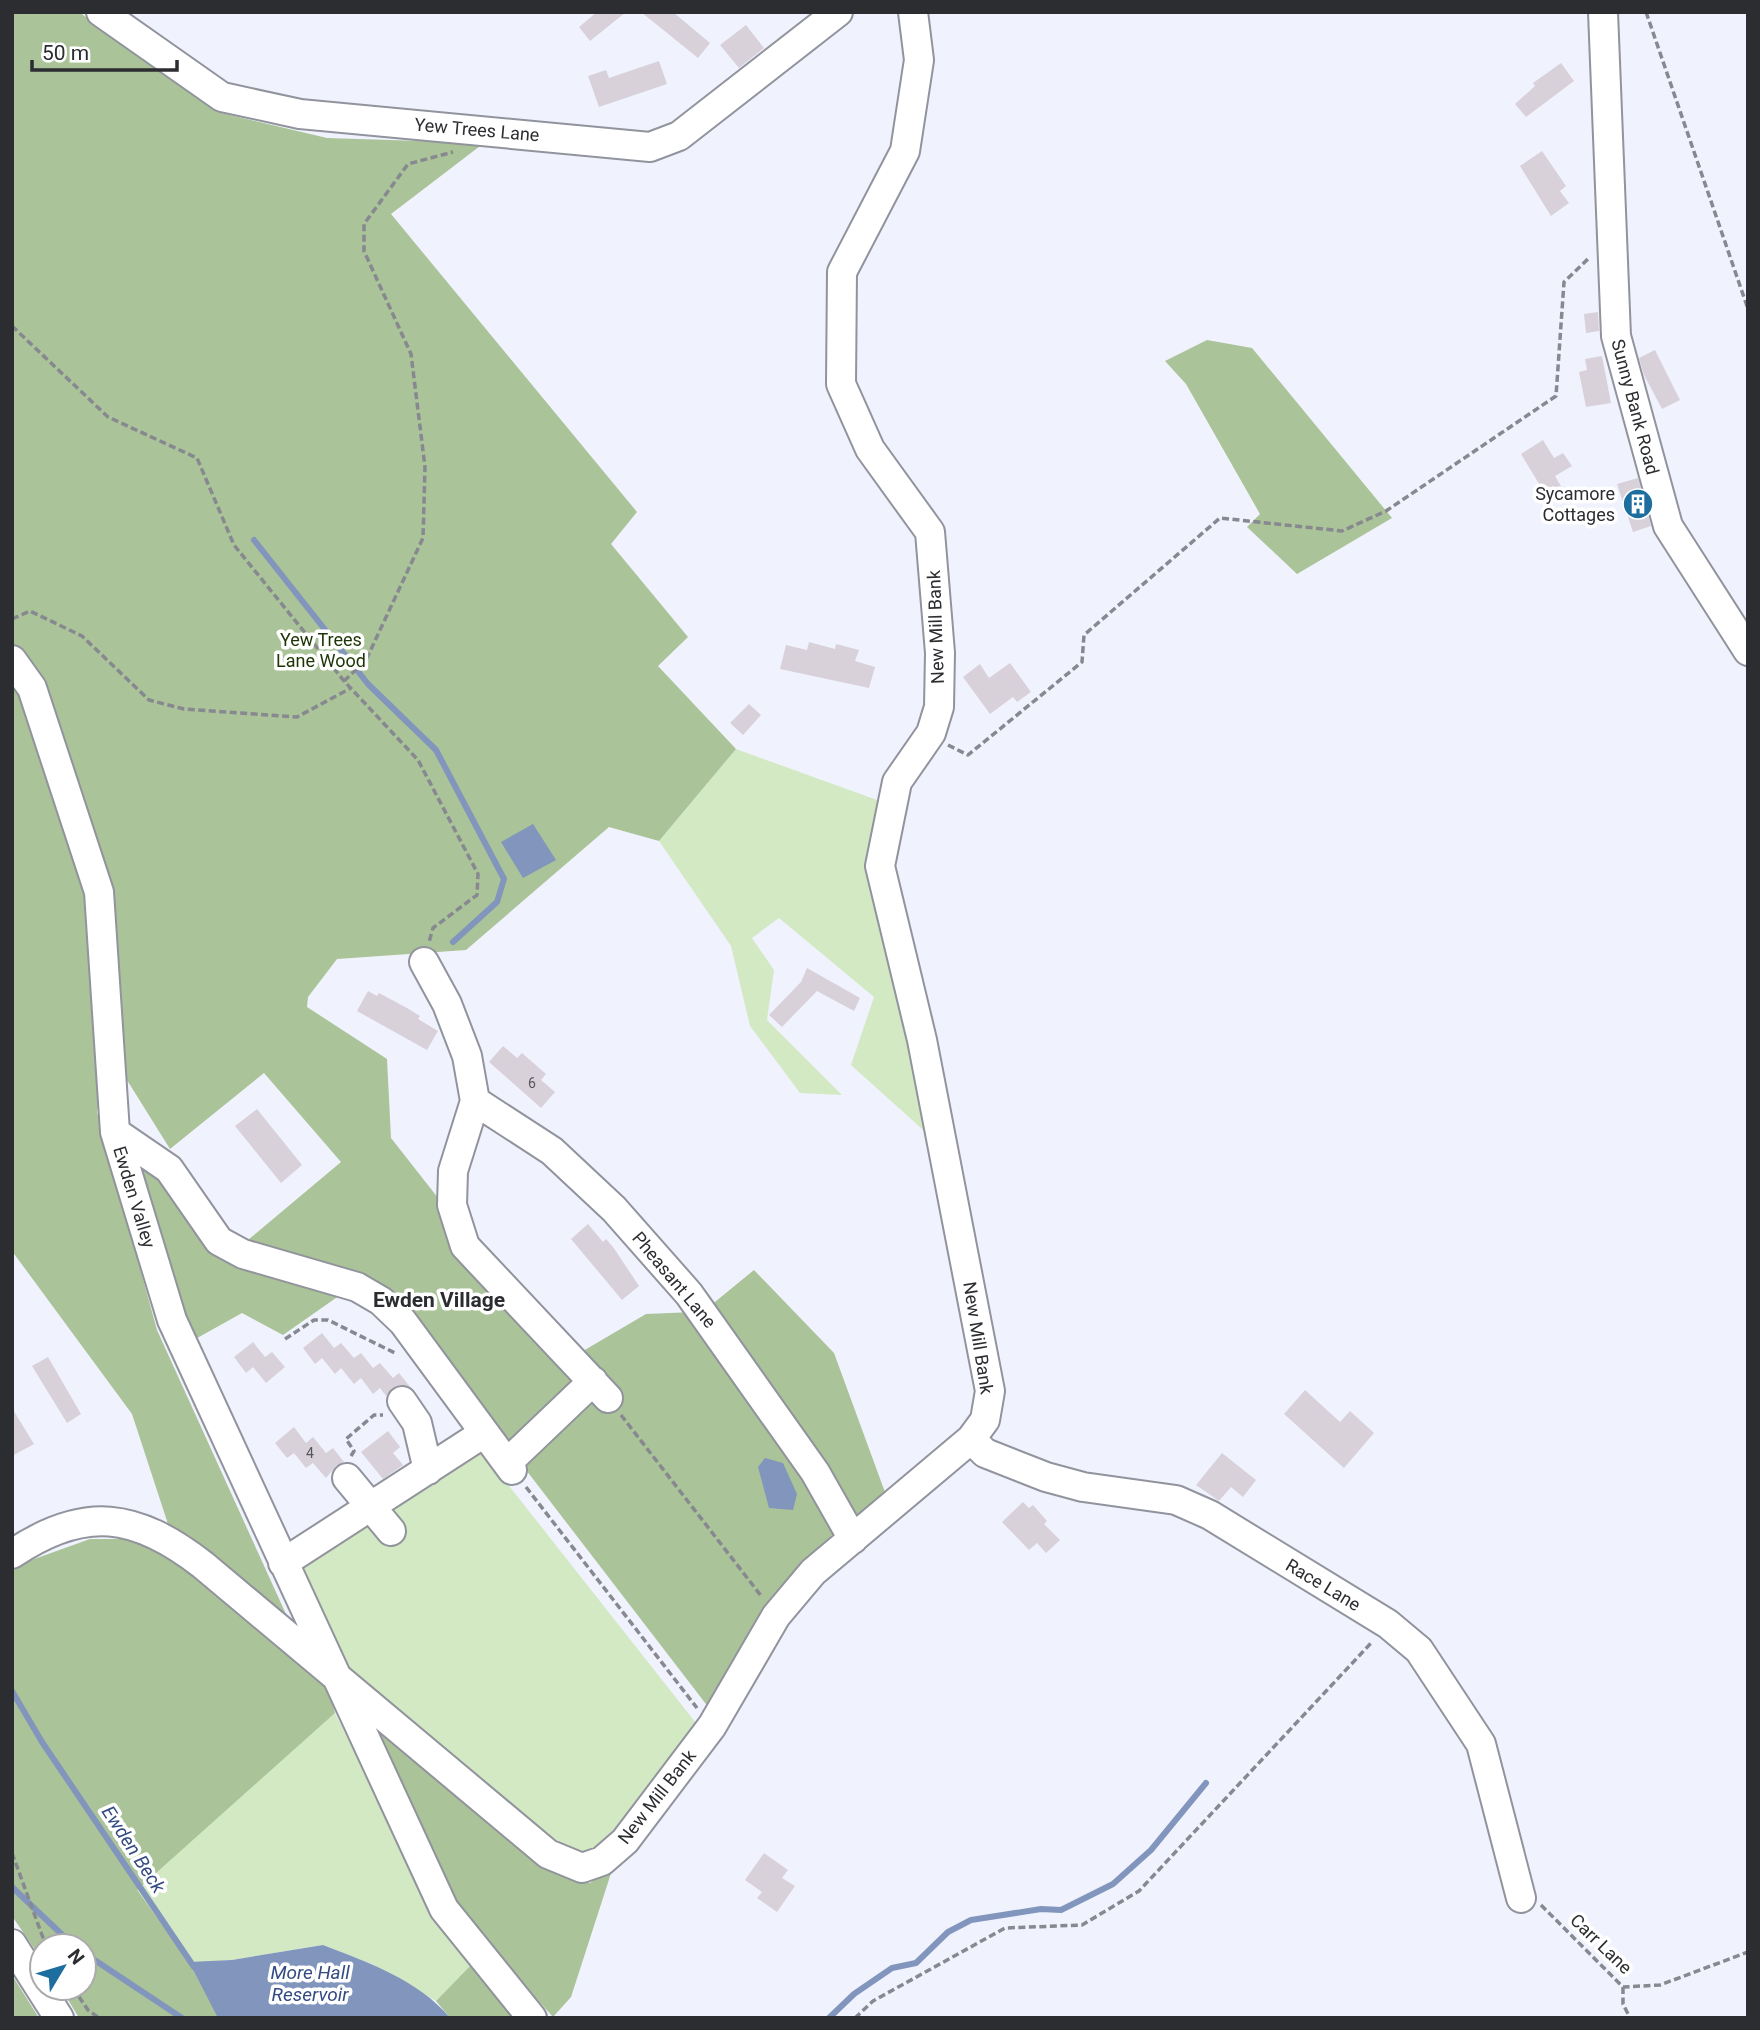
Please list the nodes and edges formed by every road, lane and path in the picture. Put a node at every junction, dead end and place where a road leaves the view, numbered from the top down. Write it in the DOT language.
graph roads {
  1 [pos="101,12"];
  2 [pos="838,12"];
  3 [pos="913,12"];
  4 [pos="1604,12"];
  5 [pos="1646,12"];
  6 [pos="479,130"];
  7 [pos="1611,236"];
  8 [pos="1748,309"];
  9 [pos="12,326"];
  10 [pos="12,619"];
  11 [pos="1748,651"];
  12 [pos="12,660"];
  13 [pos="344,681"];
  14 [pos="351,688"];
  15 [pos="943,743"];
  16 [pos="424,962"];
  17 [pos="475,1101"];
  18 [pos="115,1132"];
  19 [pos="285,1339"];
  20 [pos="407,1359"];
  21 [pos="601,1390"];
  22 [pos="402,1401"];
  23 [pos="485,1433"];
  24 [pos="971,1438"];
  25 [pos="510,1467"];
  26 [pos="428,1470"];
  27 [pos="347,1478"];
  28 [pos="370,1507"];
  29 [pos="391,1531"];
  30 [pos="853,1539"];
  31 [pos="12,1554"];
  32 [pos="283,1563"];
  33 [pos="776,1616"];
  34 [pos="1388,1624"];
  35 [pos="336,1677"];
  36 [pos="712,1726"];
  37 [pos="12,1853"];
  38 [pos="1521,1898"];
  39 [pos="40,1932"];
  40 [pos="12,1944"];
  41 [pos="1748,1952"];
  42 [pos="1623,1987"];
  43 [pos="83,2002"];
  44 [pos="59,2018"];
  45 [pos="99,2018"];
  46 [pos="532,2018"];
  47 [pos="855,2018"];
  48 [pos="1630,2018"];
  1 -- 6 [label="street, Yew Trees Lane"];
  2 -- 6 [label="street, Yew Trees Lane"];
  3 -- 24 [label="street, New Mill Bank"];
  4 -- 7 [label="street, Sunny Bank Road"];
  5 -- 8 [label="path"];
  6 -- 13 [label="path"];
  7 -- 11 [label="street, Sunny Bank Road"];
  7 -- 15 [label="path"];
  9 -- 13 [label="path"];
  10 -- 14 [label="path"];
  12 -- 18 [label="street"];
  13 -- 14 [label="path"];
  14 -- 16 [label="path"];
  16 -- 17 [label="street"];
  17 -- 21 [label="street"];
  17 -- 30 [label="street, Pheasant Lane"];
  18 -- 23 [label="street, Ewden Valley"];
  18 -- 32 [label="street, Ewden Valley"];
  19 -- 20 [label="path"];
  21 -- 25 [label="street"];
  21 -- 33 [label="path"];
  22 -- 26 [label="street"];
  22 -- 27 [label="path"];
  23 -- 25 [label="street, Ewden Valley"];
  23 -- 26 [label="street"];
  24 -- 30 [label="street, New Mill Bank"];
  24 -- 34 [label="street, Race Lane"];
  25 -- 36 [label="path"];
  26 -- 28 [label="street"];
  27 -- 28 [label="street"];
  28 -- 29 [label="street"];
  28 -- 32 [label="street"];
  30 -- 33 [label="street, New Mill Bank"];
  31 -- 35 [label="street, New Mill Bank"];
  32 -- 35 [label="street, Ewden Valley"];
  33 -- 36 [label="street, New Mill Bank"];
  34 -- 38 [label="street, Race Lane"];
  34 -- 47 [label="path"];
  35 -- 36 [label="street, New Mill Bank"];
  35 -- 46 [label="street, Ewden Valley"];
  37 -- 39 [label="path"];
  38 -- 42 [label="path, Carr Lane"];
  40 -- 44 [label="street"];
  41 -- 42 [label="path, Carr Lane"];
  42 -- 48 [label="path"];
  43 -- 45 [label="path"];
}
